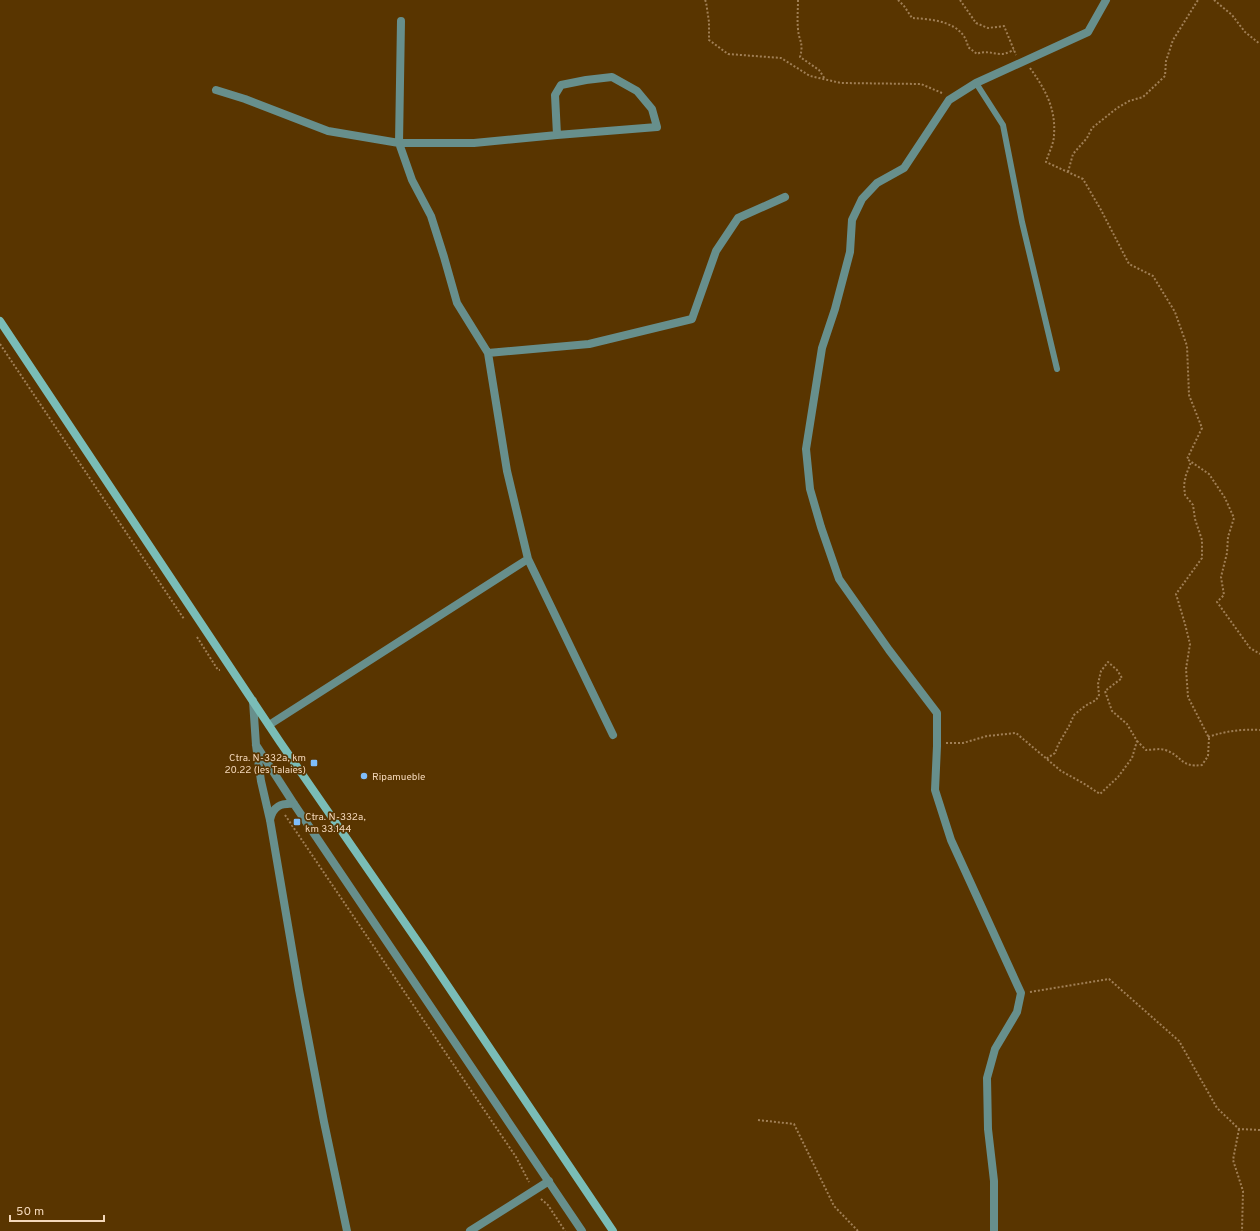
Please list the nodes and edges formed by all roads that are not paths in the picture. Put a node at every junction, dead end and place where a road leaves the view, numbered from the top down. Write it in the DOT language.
graph roads {
  1 [pos="1106,0"];
  2 [pos="401,21"];
  3 [pos="976,83"];
  4 [pos="216,90"];
  5 [pos="557,135"];
  6 [pos="399,143"];
  7 [pos="785,197"];
  8 [pos="0,321"];
  9 [pos="488,353"];
  10 [pos="1056,369"];
  11 [pos="528,559"];
  12 [pos="253,701"];
  13 [pos="269,725"];
  14 [pos="613,735"];
  15 [pos="256,744"];
  16 [pos="294,804"];
  17 [pos="270,820"];
  18 [pos="548,1181"];
  19 [pos="347,1231"];
  20 [pos="470,1231"];
  21 [pos="582,1231"];
  22 [pos="613,1231"];
  23 [pos="994,1231"];
  1 -- 3 [label="street"];
  2 -- 6 [label="street"];
  3 -- 10 [label="lane"];
  3 -- 23 [label="street"];
  4 -- 6 [label="street"];
  5 -- 5 [label="street"];
  5 -- 6 [label="street"];
  6 -- 9 [label="street"];
  7 -- 9 [label="street"];
  8 -- 12 [label="main road"];
  9 -- 11 [label="street"];
  11 -- 13 [label="street"];
  11 -- 14 [label="street"];
  12 -- 13 [label="main road"];
  12 -- 15 [label="street"];
  13 -- 22 [label="main road"];
  15 -- 16 [label="street"];
  15 -- 17 [label="street"];
  16 -- 17 [label="street"];
  16 -- 18 [label="street"];
  17 -- 19 [label="street"];
  18 -- 20 [label="street"];
  18 -- 21 [label="street"];
}
